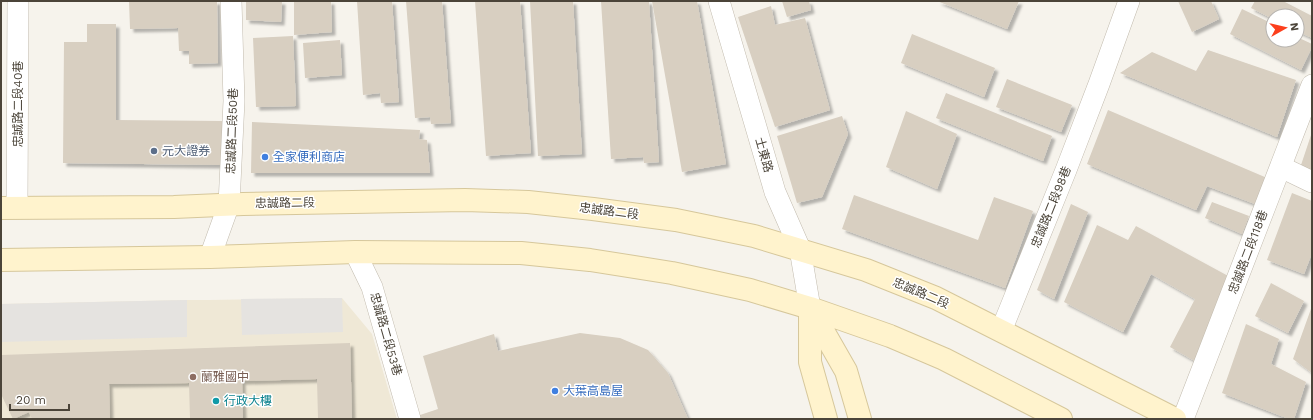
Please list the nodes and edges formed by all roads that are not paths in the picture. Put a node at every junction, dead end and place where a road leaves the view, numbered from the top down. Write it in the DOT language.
graph roads {
  1 [pos="18,1"];
  2 [pos="231,1"];
  3 [pos="720,1"];
  4 [pos="1129,1"];
  5 [pos="1312,85"];
  6 [pos="1281,168"];
  7 [pos="1312,182"];
  8 [pos="229,204"];
  9 [pos="9,207"];
  10 [pos="800,249"];
  11 [pos="355,252"];
  12 [pos="210,258"];
  13 [pos="1,260"];
  14 [pos="810,308"];
  15 [pos="1000,331"];
  16 [pos="410,419"];
  17 [pos="826,419"];
  18 [pos="860,419"];
  19 [pos="1061,419"];
  20 [pos="1175,419"];
  21 [pos="1183,419"];
  1 -- 9 [label="street, 忠誠路二段40巷"];
  2 -- 8 [label="street, 忠誠路二段50巷"];
  3 -- 10 [label="street, 士東路"];
  4 -- 15 [label="street, 忠誠路二段98巷"];
  5 -- 6 [label="street, 忠誠路二段118巷"];
  6 -- 7 [label="street"];
  6 -- 21 [label="street, 忠誠路二段118巷"];
  8 -- 9 [label="street, 忠誠路二段"];
  8 -- 10 [label="street, 忠誠路二段"];
  8 -- 12 [label="street, 忠誠路二段50巷"];
  10 -- 14 [label="street, 士東路"];
  10 -- 15 [label="street, 忠誠路二段"];
  11 -- 12 [label="street"];
  11 -- 14 [label="street"];
  11 -- 16 [label="street, 忠誠路二段53巷"];
  12 -- 13 [label="street"];
  14 -- 17 [label="street, 士東路"];
  14 -- 18 [label="street, 士東路"];
  14 -- 19 [label="street"];
  15 -- 20 [label="street, 忠誠路二段"];
}
